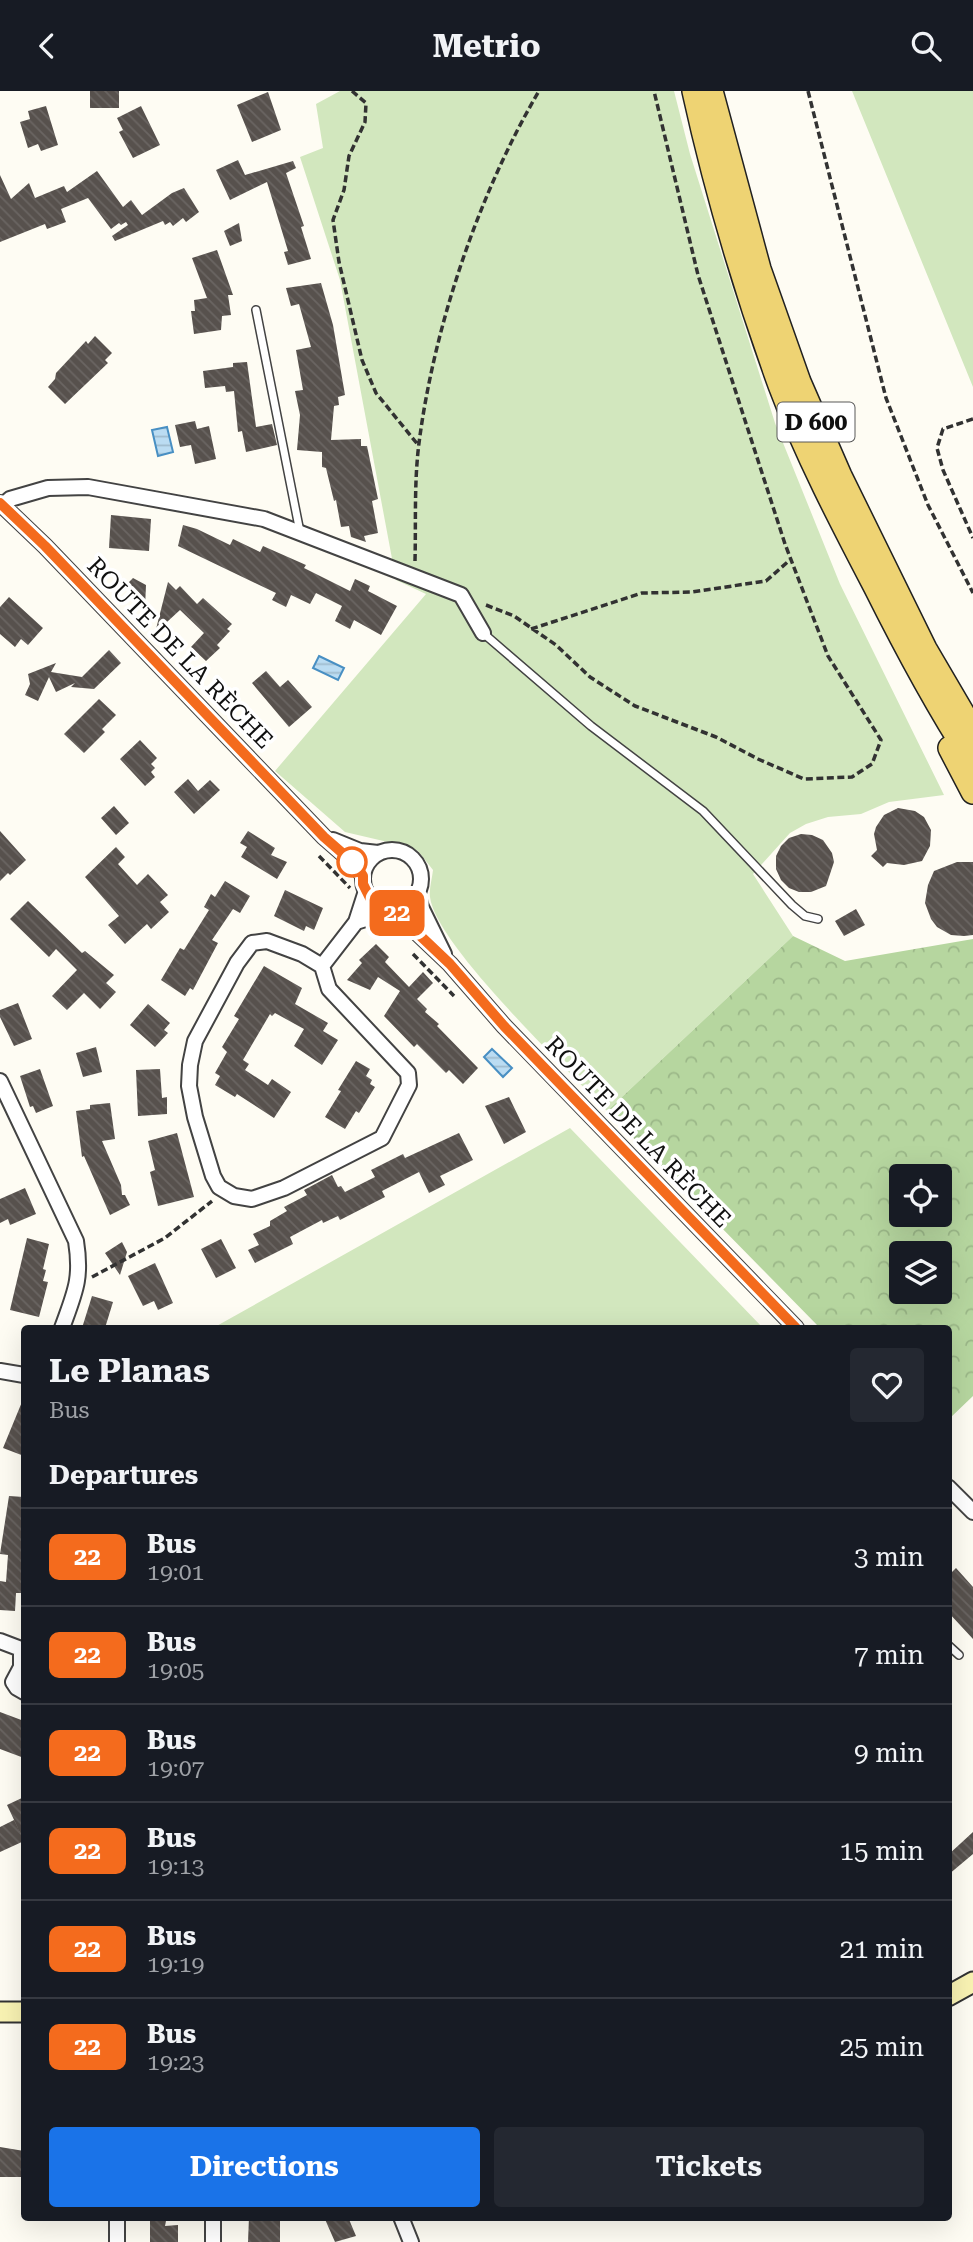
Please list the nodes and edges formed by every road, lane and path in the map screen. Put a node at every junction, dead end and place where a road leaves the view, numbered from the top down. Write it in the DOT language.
graph roads {
  1 [pos="352,91"];
  2 [pos="539,91"];
  3 [pos="654,91"];
  4 [pos="694,91"];
  5 [pos="712,91"];
  6 [pos="808,91"];
  7 [pos="256,310"];
  8 [pos="973,419"];
  9 [pos="419,446"];
  10 [pos="1,505"];
  11 [pos="300,533"];
  12 [pos="973,538"];
  13 [pos="791,559"];
  14 [pos="414,577"];
  15 [pos="973,593"];
  16 [pos="461,595"];
  17 [pos="531,629"];
  18 [pos="483,633"];
  19 [pos="911,656"];
  20 [pos="973,731"];
  21 [pos="973,761"];
  22 [pos="973,792"];
  23 [pos="324,837"];
  24 [pos="378,853"];
  25 [pos="364,884"];
  26 [pos="417,894"];
  27 [pos="388,907"];
  28 [pos="818,919"];
  29 [pos="356,922"];
  30 [pos="450,964"];
  31 [pos="322,966"];
  32 [pos="0,1081"];
  33 [pos="226,1191"];
  34 [pos="77,1285"];
  35 [pos="63,1325"];
  36 [pos="793,1325"];
  37 [pos="0,1371"];
  38 [pos="21,1374"];
  39 [pos="952,1491"];
  40 [pos="973,1512"];
  41 [pos="0,1641"];
  42 [pos="21,1647"];
  43 [pos="952,1649"];
  44 [pos="959,1655"];
  45 [pos="21,1667"];
  46 [pos="13,1686"];
  47 [pos="973,1982"];
  48 [pos="952,1994"];
  49 [pos="21,2012"];
  50 [pos="0,2013"];
  51 [pos="117,2221"];
  52 [pos="213,2221"];
  53 [pos="403,2221"];
  54 [pos="117,2242"];
  55 [pos="213,2242"];
  56 [pos="411,2242"];
  1 -- 9 [label="path"];
  2 -- 9 [label="path"];
  3 -- 13 [label="path"];
  4 -- 19 [label="main road, D 600"];
  5 -- 20 [label="main road, D 600"];
  6 -- 15 [label="path"];
  7 -- 11 [label="lane"];
  8 -- 12 [label="path"];
  9 -- 14 [label="path"];
  10 -- 11 [label="street"];
  10 -- 23 [label="street, ROUTE DE LA RÈCHE"];
  11 -- 14 [label="street"];
  13 -- 17 [label="path"];
  13 -- 17 [label="path"];
  14 -- 16 [label="street"];
  16 -- 17 [label="path"];
  16 -- 18 [label="street"];
  18 -- 28 [label="lane"];
  19 -- 21 [label="main road, D 600"];
  19 -- 22 [label="main road"];
  23 -- 24 [label="street, ROUTE DE LA RÈCHE"];
  23 -- 25 [label="street, ROUTE DE LA RÈCHE"];
  24 -- 25 [label="street"];
  24 -- 26 [label="street"];
  25 -- 27 [label="street"];
  25 -- 29 [label="street"];
  26 -- 27 [label="street"];
  26 -- 30 [label="street, ROUTE DE LA RÈCHE"];
  27 -- 29 [label="street"];
  27 -- 30 [label="street, ROUTE DE LA RÈCHE"];
  29 -- 31 [label="street"];
  30 -- 36 [label="street, ROUTE DE LA RÈCHE"];
  31 -- 33 [label="street"];
  31 -- 33 [label="street"];
  32 -- 34 [label="street"];
  33 -- 34 [label="path"];
  34 -- 35 [label="street"];
  37 -- 38 [label="street"];
  39 -- 40 [label="street"];
  41 -- 42 [label="street"];
  43 -- 44 [label="lane"];
  45 -- 46 [label="street"];
  47 -- 48 [label="main road"];
  49 -- 50 [label="main road"];
  51 -- 54 [label="street"];
  52 -- 55 [label="street"];
  53 -- 56 [label="street"];
}
